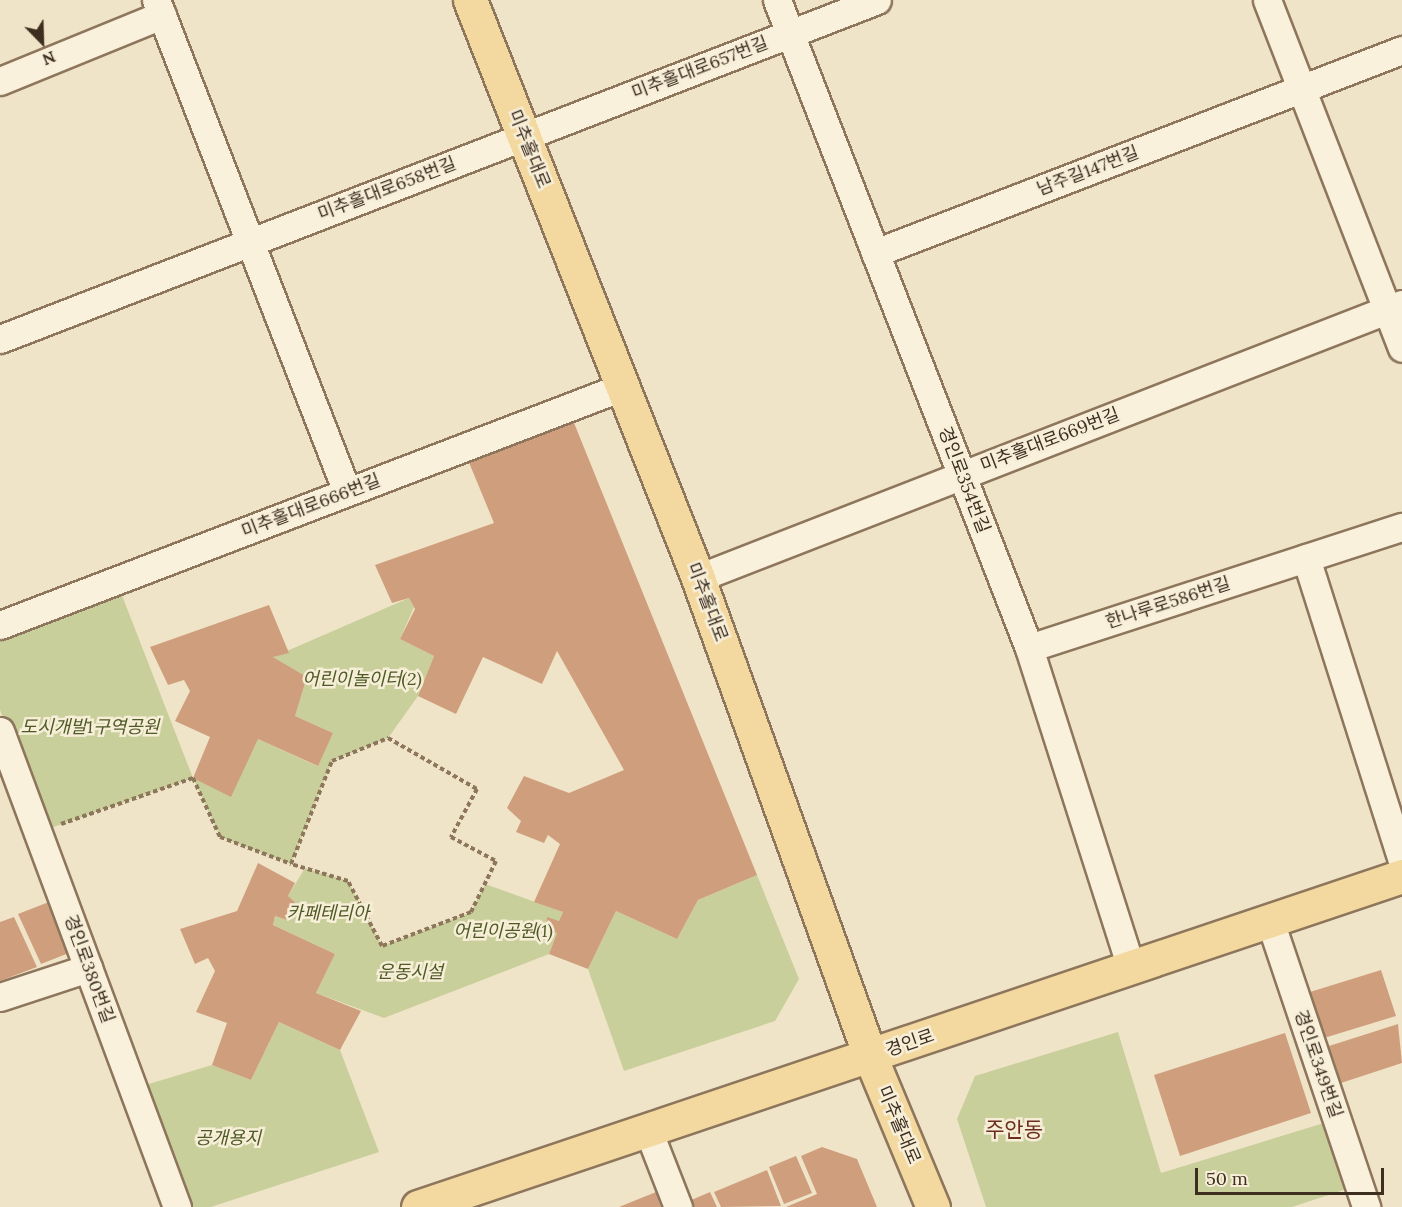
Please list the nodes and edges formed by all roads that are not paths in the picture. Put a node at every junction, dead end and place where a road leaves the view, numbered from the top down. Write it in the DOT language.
graph roads {
  1 [pos="470,0"];
  2 [pos="777,0"];
  3 [pos="876,0"];
  4 [pos="1267,0"];
  5 [pos="159,7"];
  6 [pos="790,34"];
  7 [pos="1402,51"];
  8 [pos="0,81"];
  9 [pos="1301,89"];
  10 [pos="524,136"];
  11 [pos="251,243"];
  12 [pos="875,253"];
  13 [pos="1394,307"];
  14 [pos="0,339"];
  15 [pos="1402,348"];
  16 [pos="622,387"];
  17 [pos="962,475"];
  18 [pos="347,492"];
  19 [pos="1402,527"];
  20 [pos="1306,558"];
  21 [pos="698,578"];
  22 [pos="0,624"];
  23 [pos="1029,648"];
  24 [pos="0,731"];
  25 [pos="1402,861"];
  26 [pos="1402,876"];
  27 [pos="1270,921"];
  28 [pos="88,968"];
  29 [pos="1131,968"];
  30 [pos="0,997"];
  31 [pos="870,1056"];
  32 [pos="648,1130"];
  33 [pos="177,1207"];
  34 [pos="418,1207"];
  35 [pos="678,1207"];
  36 [pos="933,1207"];
  37 [pos="1366,1207"];
  1 -- 10 [label="main road, 미추홀대로"];
  2 -- 6 [label="street, 경인로354번길"];
  3 -- 6 [label="street, 미추홀대로657번길"];
  4 -- 9 [label="street"];
  5 -- 8 [label="street"];
  5 -- 11 [label="street"];
  6 -- 10 [label="street, 미추홀대로657번길"];
  6 -- 12 [label="street, 경인로354번길"];
  7 -- 9 [label="street, 남주길147번길"];
  9 -- 12 [label="street, 남주길147번길"];
  9 -- 13 [label="street"];
  10 -- 11 [label="street, 미추홀대로658번길"];
  10 -- 16 [label="main road, 미추홀대로"];
  11 -- 14 [label="street, 미추홀대로658번길"];
  11 -- 18 [label="street"];
  12 -- 17 [label="street, 경인로354번길"];
  13 -- 15 [label="street"];
  13 -- 17 [label="street, 미추홀대로669번길"];
  16 -- 18 [label="street, 미추홀대로666번길"];
  16 -- 21 [label="main road, 미추홀대로"];
  17 -- 21 [label="street, 미추홀대로669번길"];
  17 -- 23 [label="street, 경인로354번길"];
  18 -- 22 [label="street, 미추홀대로666번길"];
  19 -- 20 [label="street, 한나루로586번길"];
  20 -- 23 [label="street, 한나루로586번길"];
  20 -- 25 [label="street"];
  21 -- 31 [label="main road, 미추홀대로"];
  23 -- 29 [label="street, 경인로354번길"];
  24 -- 28 [label="street, 경인로380번길"];
  26 -- 27 [label="main road, 경인로"];
  27 -- 29 [label="main road, 경인로"];
  27 -- 37 [label="street, 경인로349번길"];
  28 -- 30 [label="street"];
  28 -- 33 [label="street, 경인로380번길"];
  29 -- 31 [label="main road, 경인로"];
  31 -- 32 [label="main road, 경인로"];
  31 -- 36 [label="main road, 미추홀대로"];
  32 -- 34 [label="main road, 경인로"];
  32 -- 35 [label="street"];
}
